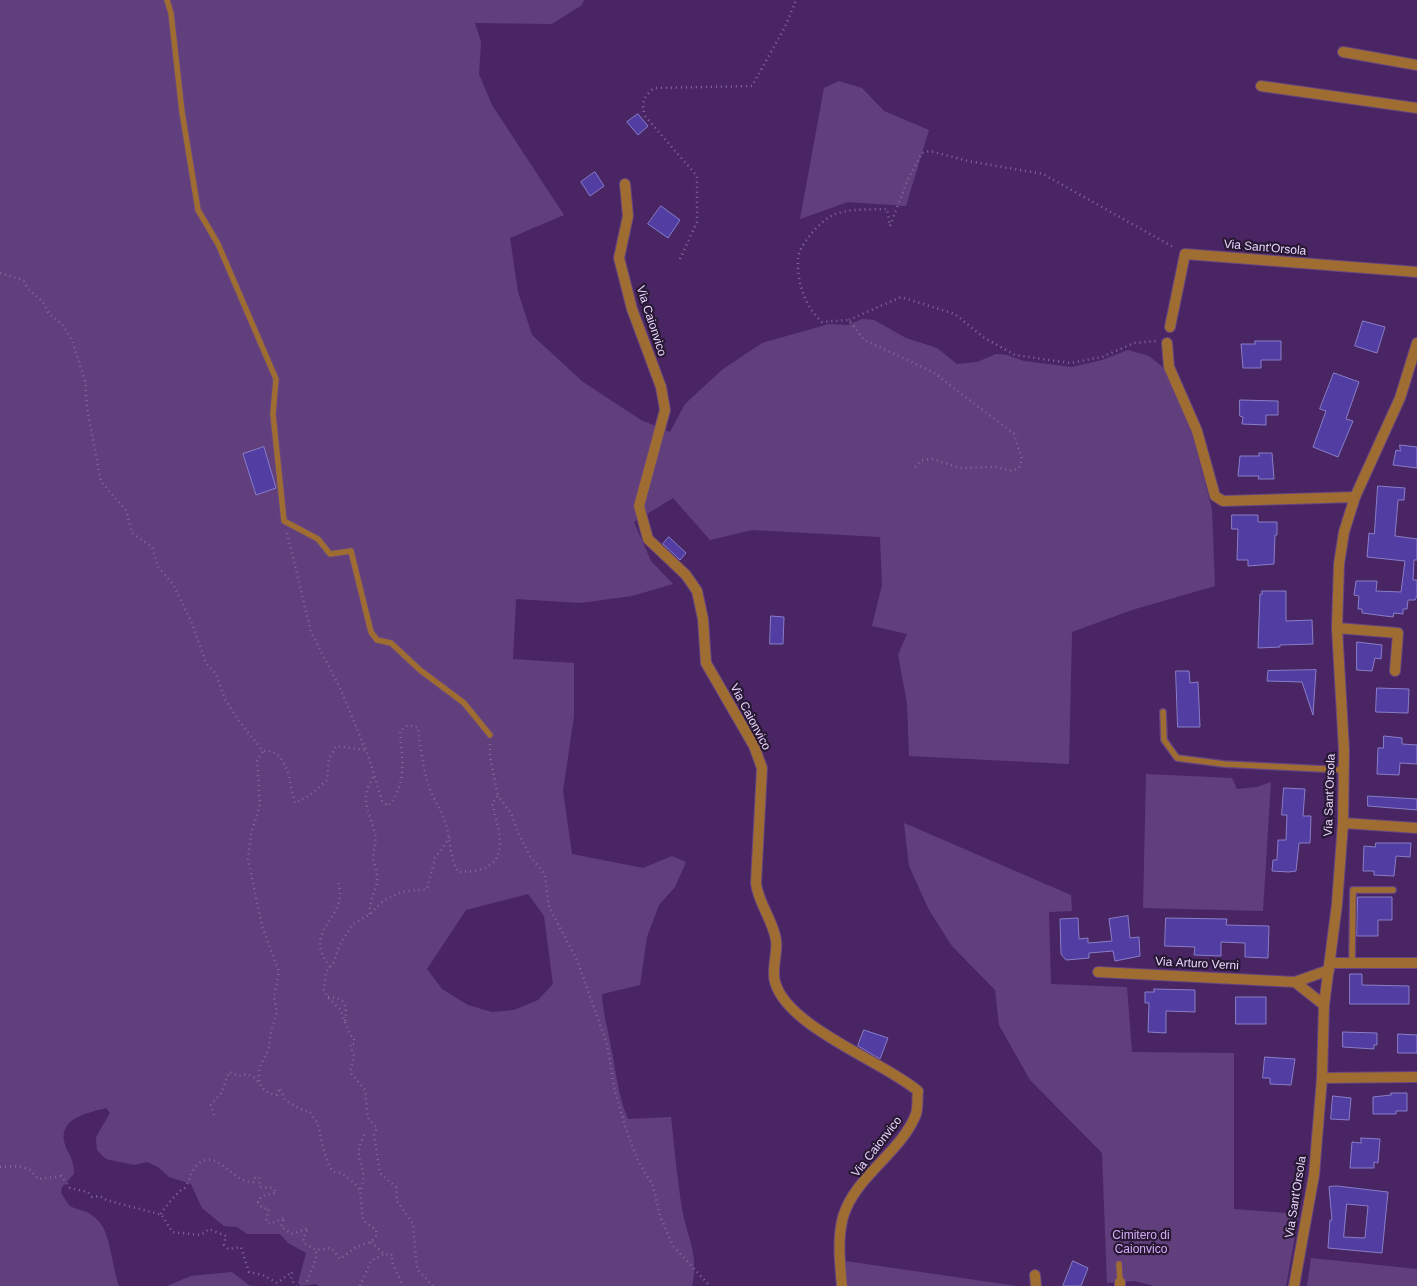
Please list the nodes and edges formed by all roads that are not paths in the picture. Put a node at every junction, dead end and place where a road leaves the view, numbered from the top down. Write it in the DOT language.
graph roads {
  1 [pos="167,0"];
  2 [pos="1343,52"];
  3 [pos="1417,65"];
  4 [pos="1261,86"];
  5 [pos="1417,108"];
  6 [pos="625,184"];
  7 [pos="1417,272"];
  8 [pos="1170,327"];
  9 [pos="1417,342"];
  10 [pos="1167,343"];
  11 [pos="1355,497"];
  12 [pos="1337,628"];
  13 [pos="1395,671"];
  14 [pos="1163,712"];
  15 [pos="490,735"];
  16 [pos="1344,770"];
  17 [pos="1343,823"];
  18 [pos="1417,828"];
  19 [pos="1393,890"];
  20 [pos="1352,963"];
  21 [pos="1417,963"];
  22 [pos="1330,966"];
  23 [pos="1098,972"];
  24 [pos="1295,982"];
  25 [pos="1324,1005"];
  26 [pos="1322,1078"];
  27 [pos="1417,1078"];
  28 [pos="1119,1264"];
  29 [pos="1035,1275"];
  30 [pos="1120,1284"];
  31 [pos="842,1286"];
  32 [pos="1036,1286"];
  33 [pos="1294,1286"];
  1 -- 15 [label="lane"];
  2 -- 3 [label="street"];
  4 -- 5 [label="street"];
  6 -- 31 [label="street, Via Caionvico"];
  7 -- 8 [label="street, Via Sant'Orsola"];
  9 -- 11 [label="street, Via Sant'Orsola"];
  10 -- 11 [label="street"];
  11 -- 12 [label="street, Via Sant'Orsola"];
  12 -- 13 [label="street"];
  12 -- 16 [label="street, Via Sant'Orsola"];
  14 -- 16 [label="lane"];
  16 -- 17 [label="street, Via Sant'Orsola"];
  17 -- 18 [label="street"];
  17 -- 22 [label="street, Via Sant'Orsola"];
  19 -- 20 [label="lane"];
  20 -- 21 [label="street"];
  20 -- 22 [label="street"];
  22 -- 24 [label="street, Via Arturo Verni"];
  22 -- 25 [label="street, Via Sant'Orsola"];
  23 -- 24 [label="street, Via Arturo Verni"];
  24 -- 25 [label="street"];
  25 -- 26 [label="street, Via Sant'Orsola"];
  26 -- 27 [label="street"];
  26 -- 33 [label="street, Via Sant'Orsola"];
  28 -- 30 [label="lane"];
  29 -- 32 [label="street"];
}
